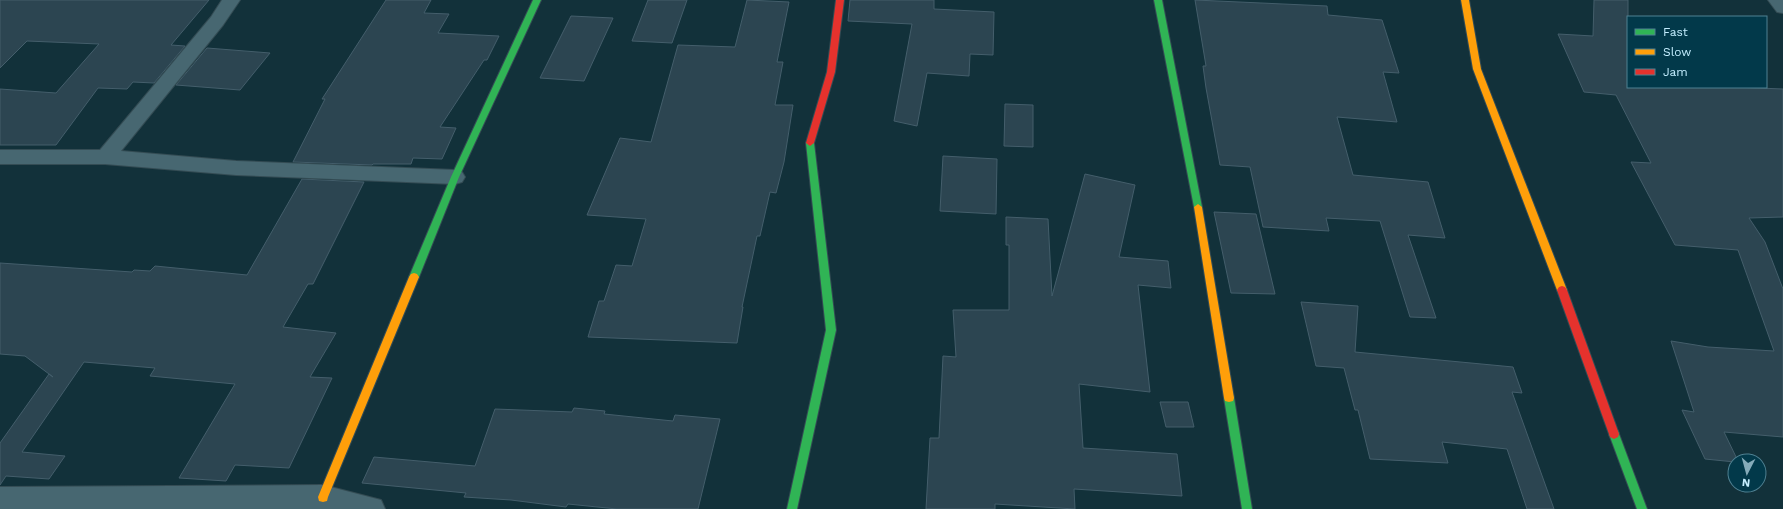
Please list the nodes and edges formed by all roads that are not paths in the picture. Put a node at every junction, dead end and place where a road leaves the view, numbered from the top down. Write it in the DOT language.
graph roads {
  1 [pos="231,0"];
  2 [pos="537,0"];
  3 [pos="840,0"];
  4 [pos="1158,0"];
  5 [pos="1465,0"];
  6 [pos="1777,0"];
  7 [pos="1783,8"];
  8 [pos="0,157"];
  9 [pos="105,157"];
  10 [pos="455,177"];
  11 [pos="323,496"];
  12 [pos="0,499"];
  13 [pos="372,509"];
  14 [pos="792,509"];
  15 [pos="1247,509"];
  16 [pos="1642,509"];
  1 -- 9 [label="street"];
  2 -- 10 [label="street"];
  3 -- 14 [label="street"];
  4 -- 15 [label="street"];
  5 -- 16 [label="street"];
  6 -- 7 [label="street"];
  8 -- 9 [label="street"];
  9 -- 10 [label="street"];
  10 -- 11 [label="street"];
  11 -- 12 [label="street"];
  11 -- 13 [label="street"];
}
